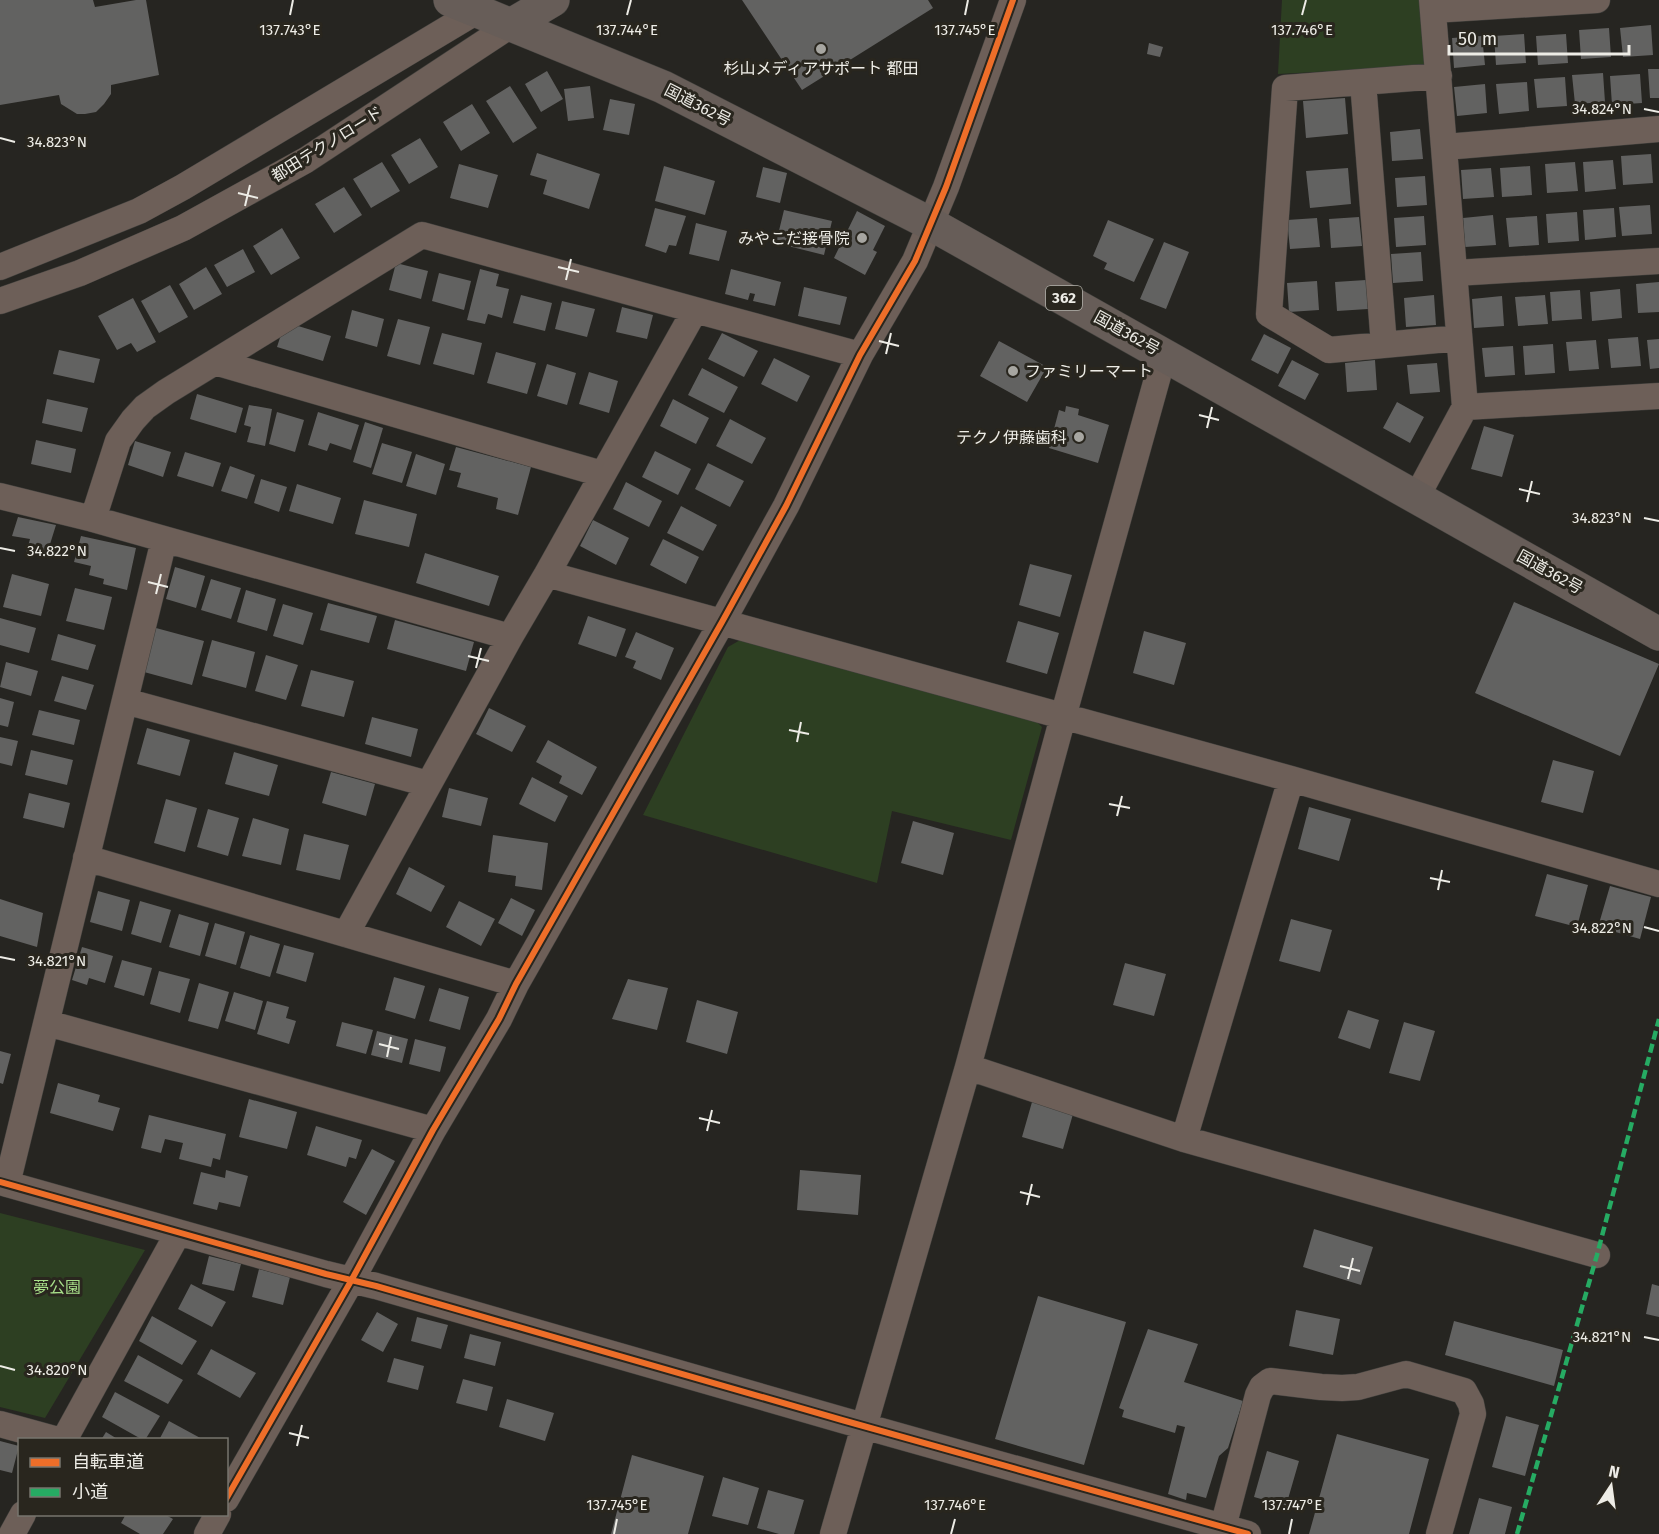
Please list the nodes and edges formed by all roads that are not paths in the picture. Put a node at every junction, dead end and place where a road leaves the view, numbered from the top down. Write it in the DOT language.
graph roads {
  1 [pos="553,0"];
  2 [pos="1013,0"];
  3 [pos="1597,0"];
  4 [pos="1433,5"];
  5 [pos="483,9"];
  6 [pos="1439,76"];
  7 [pos="1363,82"];
  8 [pos="1659,129"];
  9 [pos="1445,147"];
  10 [pos="931,224"];
  11 [pos="1659,261"];
  12 [pos="0,267"];
  13 [pos="1455,273"];
  14 [pos="0,301"];
  15 [pos="695,310"];
  16 [pos="1459,339"];
  17 [pos="1384,345"];
  18 [pos="1164,354"];
  19 [pos="860,355"];
  20 [pos="216,362"];
  21 [pos="1659,396"];
  22 [pos="1465,407"];
  23 [pos="602,474"];
  24 [pos="0,496"];
  25 [pos="1416,498"];
  26 [pos="93,519"];
  27 [pos="164,540"];
  28 [pos="547,574"];
  29 [pos="722,622"];
  30 [pos="1659,634"];
  31 [pos="510,637"];
  32 [pos="125,701"];
  33 [pos="1063,717"];
  34 [pos="1291,779"];
  35 [pos="428,784"];
  36 [pos="86,858"];
  37 [pos="1659,884"];
  38 [pos="346,934"];
  39 [pos="516,984"];
  40 [pos="47,1023"];
  41 [pos="968,1067"];
  42 [pos="434,1130"];
  43 [pos="1184,1139"];
  44 [pos="3,1183"];
  45 [pos="178,1233"];
  46 [pos="1597,1255"];
  47 [pos="351,1281"];
  48 [pos="0,1424"];
  49 [pos="864,1426"];
  50 [pos="51,1438"];
  51 [pos="65,1438"];
  52 [pos="228,1496"];
  53 [pos="22,1516"];
  54 [pos="217,1516"];
  55 [pos="1223,1527"];
  56 [pos="12,1534"];
  57 [pos="207,1534"];
  58 [pos="833,1534"];
  59 [pos="1248,1534"];
  60 [pos="1439,1534"];
  1 -- 5 [label="highway"];
  2 -- 10 [label="street"];
  3 -- 4 [label="street"];
  4 -- 6 [label="street"];
  5 -- 10 [label="highway, 国道362号 / 362"];
  5 -- 12 [label="street"];
  5 -- 14 [label="street, 都田テクノロード"];
  6 -- 7 [label="street"];
  6 -- 9 [label="street"];
  7 -- 17 [label="street"];
  7 -- 17 [label="street"];
  8 -- 9 [label="street"];
  9 -- 13 [label="street"];
  10 -- 18 [label="highway, 国道362号 / 362"];
  10 -- 19 [label="street"];
  11 -- 13 [label="street"];
  13 -- 16 [label="street"];
  15 -- 19 [label="street"];
  15 -- 20 [label="street"];
  15 -- 23 [label="street"];
  16 -- 17 [label="street"];
  16 -- 22 [label="street"];
  18 -- 25 [label="highway, 国道362号 / 362"];
  18 -- 33 [label="street"];
  19 -- 29 [label="street"];
  20 -- 23 [label="street"];
  20 -- 26 [label="street"];
  21 -- 22 [label="street"];
  22 -- 25 [label="street"];
  23 -- 28 [label="street"];
  24 -- 26 [label="street"];
  25 -- 30 [label="highway, 国道362号 / 362"];
  26 -- 27 [label="street"];
  27 -- 31 [label="street"];
  27 -- 32 [label="street"];
  28 -- 29 [label="street"];
  28 -- 31 [label="street"];
  29 -- 33 [label="street"];
  29 -- 39 [label="street"];
  31 -- 35 [label="street"];
  32 -- 35 [label="street"];
  32 -- 36 [label="street"];
  33 -- 34 [label="street"];
  33 -- 41 [label="street"];
  34 -- 37 [label="street"];
  34 -- 43 [label="street"];
  35 -- 38 [label="street"];
  36 -- 38 [label="street"];
  36 -- 40 [label="street"];
  38 -- 39 [label="street"];
  39 -- 42 [label="street"];
  40 -- 42 [label="street"];
  40 -- 44 [label="street"];
  41 -- 43 [label="street"];
  41 -- 49 [label="street"];
  42 -- 47 [label="street"];
  43 -- 46 [label="street"];
  44 -- 45 [label="street"];
  45 -- 47 [label="street"];
  45 -- 51 [label="street"];
  47 -- 49 [label="street"];
  47 -- 52 [label="street"];
  48 -- 50 [label="street"];
  49 -- 55 [label="street"];
  49 -- 58 [label="street"];
  53 -- 56 [label="street"];
  54 -- 57 [label="street"];
  55 -- 59 [label="street"];
  55 -- 60 [label="street"];
}
